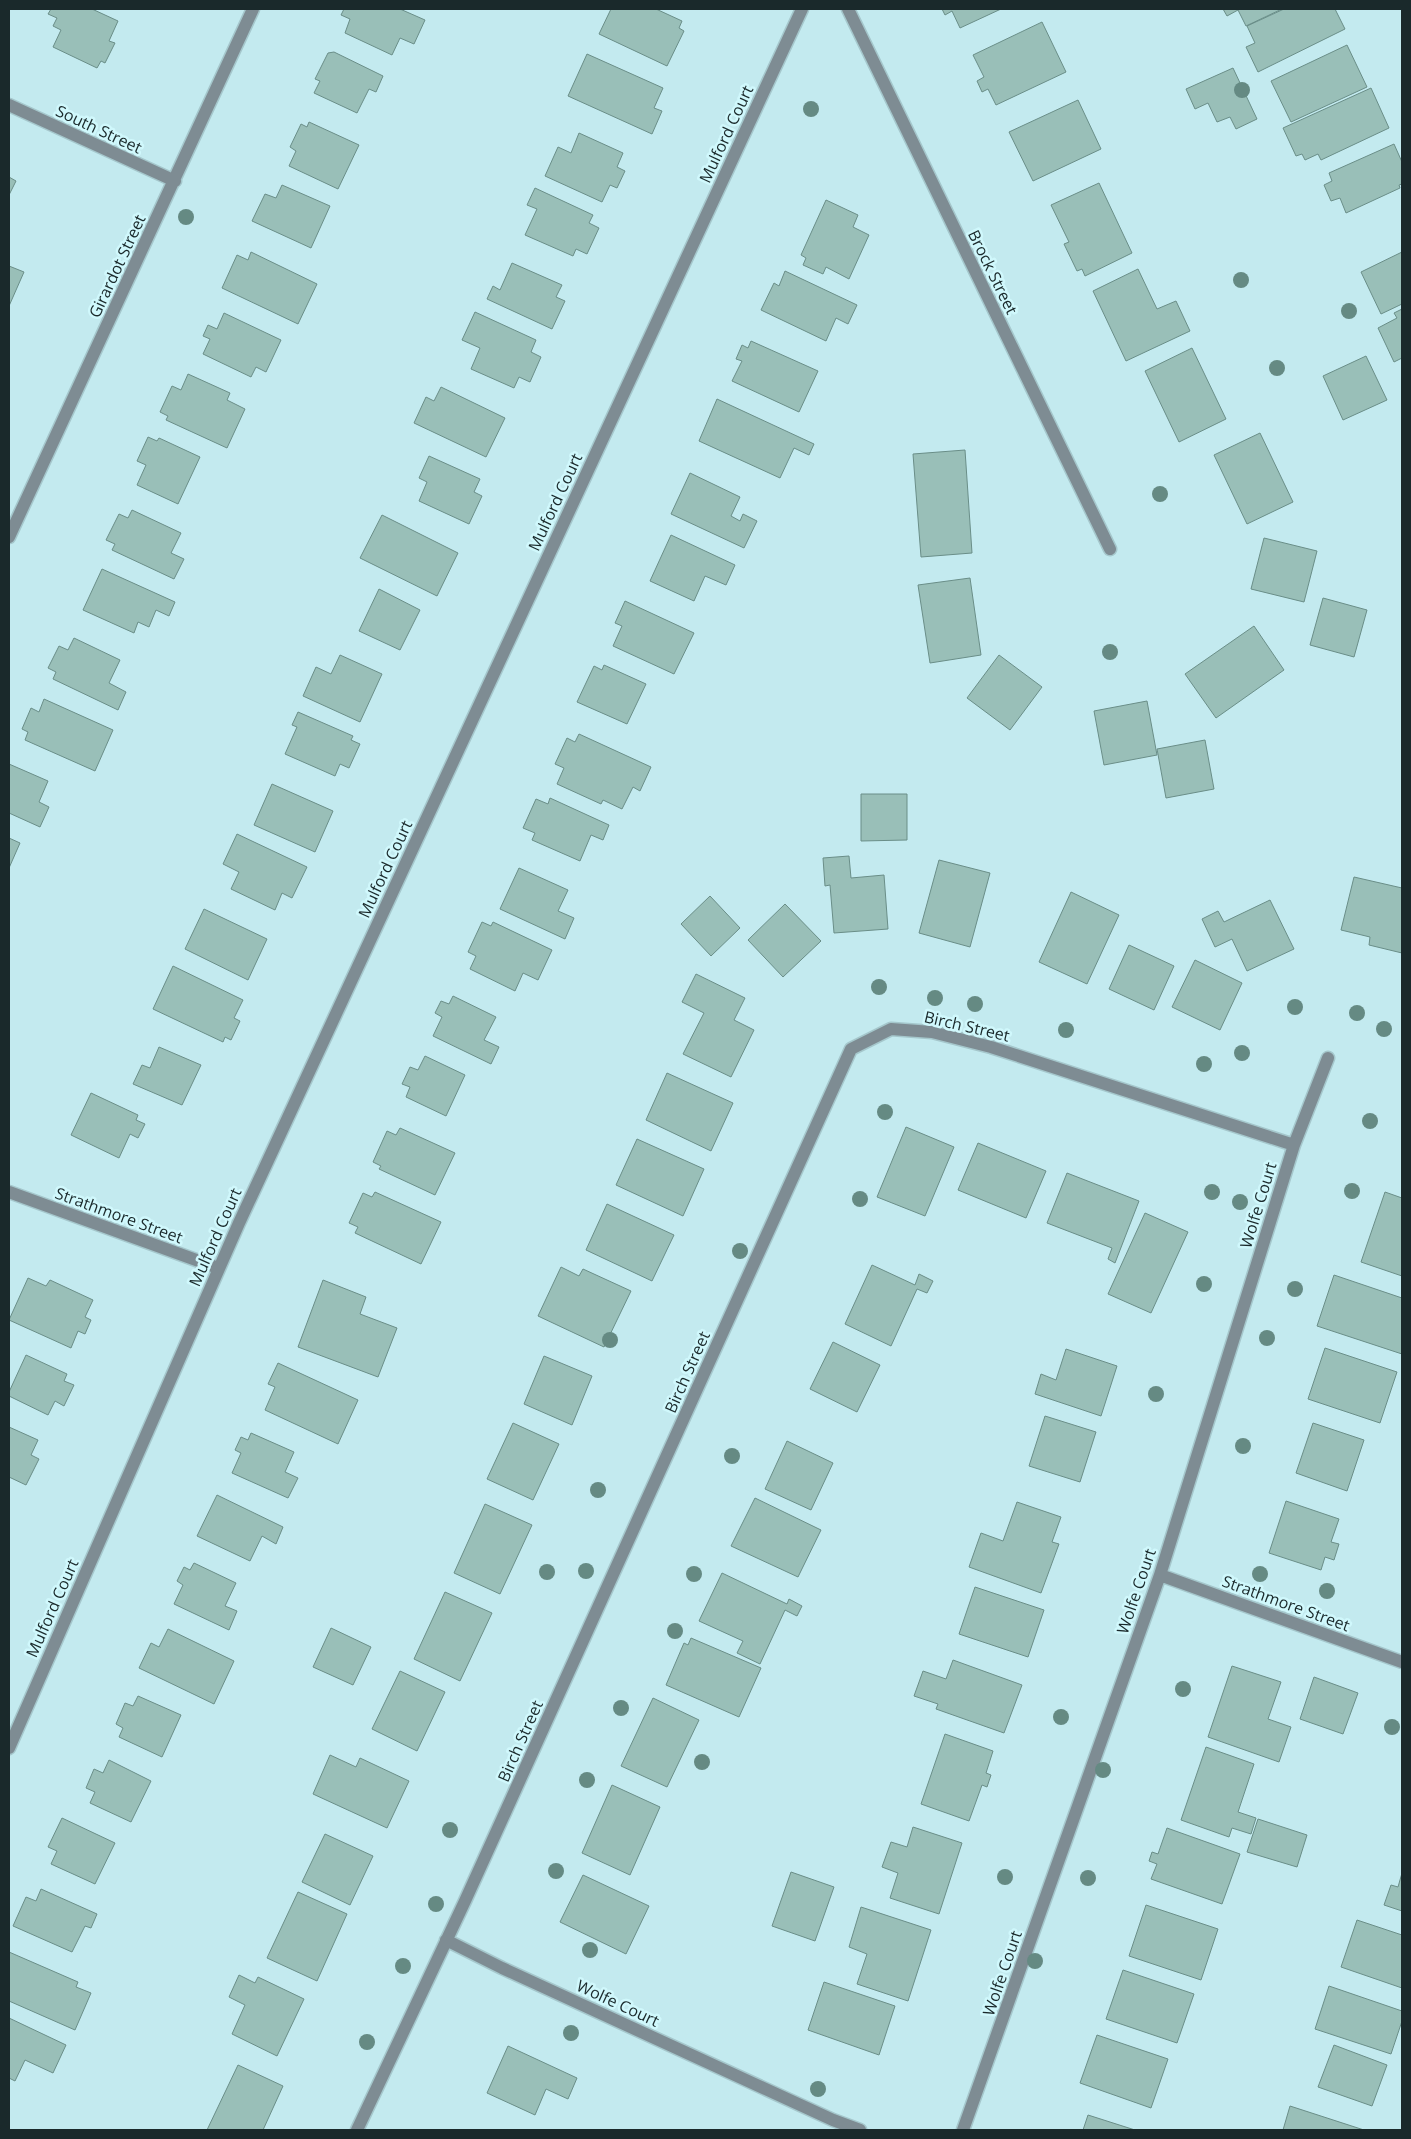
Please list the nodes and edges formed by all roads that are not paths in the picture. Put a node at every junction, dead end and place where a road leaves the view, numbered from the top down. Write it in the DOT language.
graph roads {
  1 [pos="253,9"];
  2 [pos="802,9"];
  3 [pos="848,9"];
  4 [pos="9,105"];
  5 [pos="175,181"];
  6 [pos="9,537"];
  7 [pos="1110,549"];
  8 [pos="1328,1058"];
  9 [pos="1294,1144"];
  10 [pos="9,1192"];
  11 [pos="218,1268"];
  12 [pos="1160,1575"];
  13 [pos="1402,1662"];
  14 [pos="9,1748"];
  15 [pos="446,1940"];
  16 [pos="357,2130"];
  17 [pos="860,2130"];
  18 [pos="963,2130"];
  1 -- 5 [label="street, Girardot Street"];
  2 -- 11 [label="street, Mulford Court"];
  3 -- 7 [label="street, Brock Street"];
  4 -- 5 [label="street, South Street"];
  5 -- 6 [label="street, Girardot Street"];
  8 -- 9 [label="street, Wolfe Court"];
  9 -- 12 [label="street, Wolfe Court"];
  9 -- 15 [label="street, Birch Street"];
  10 -- 11 [label="street, Strathmore Street"];
  11 -- 14 [label="street, Mulford Court"];
  12 -- 13 [label="street, Strathmore Street"];
  12 -- 18 [label="street, Wolfe Court"];
  15 -- 16 [label="street, Birch Street"];
  15 -- 17 [label="street, Wolfe Court"];
}
